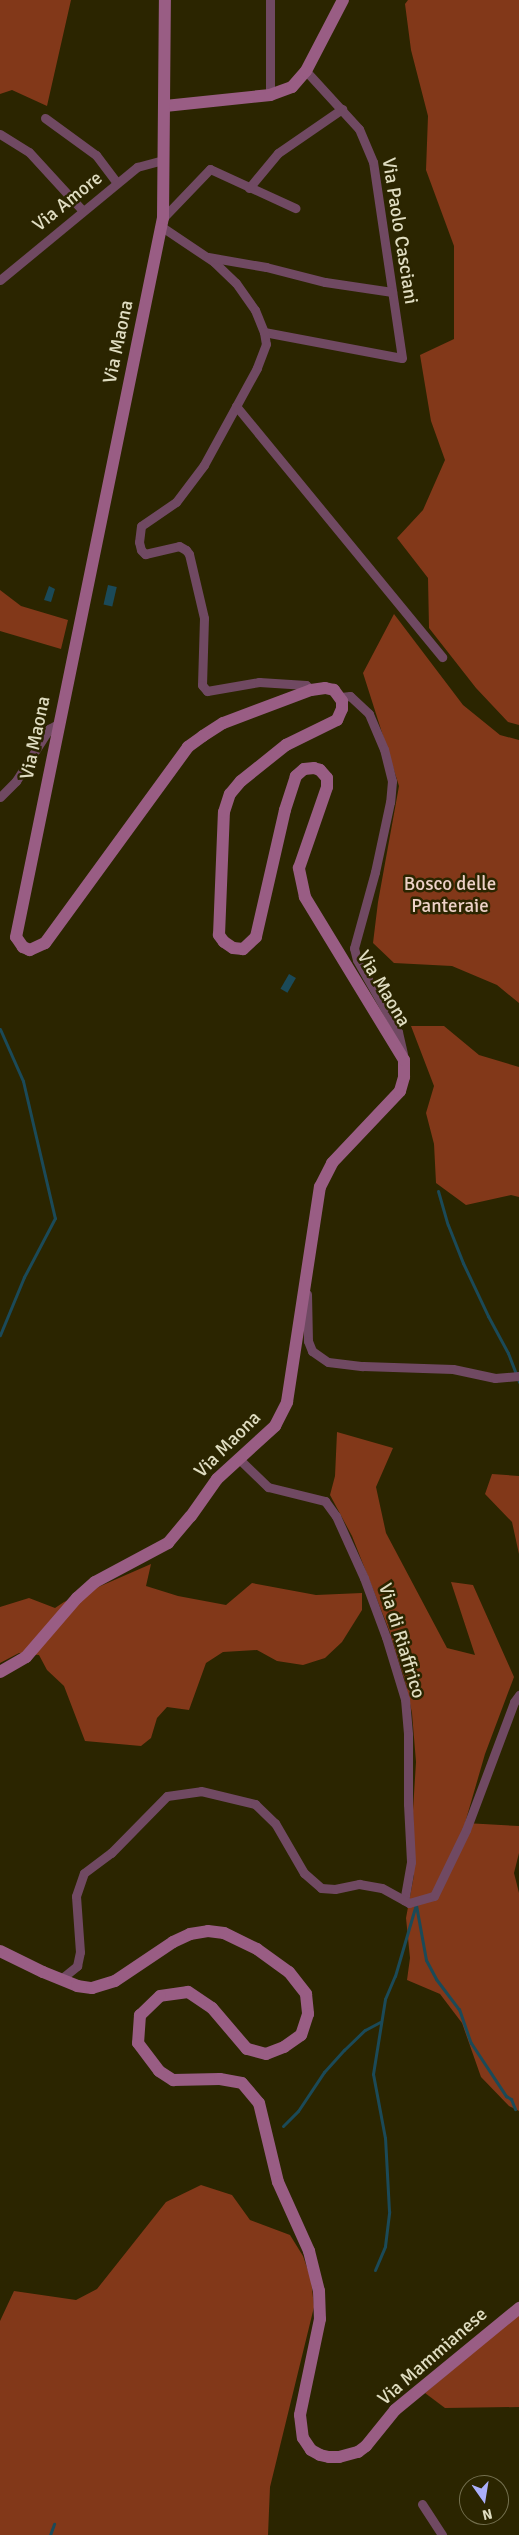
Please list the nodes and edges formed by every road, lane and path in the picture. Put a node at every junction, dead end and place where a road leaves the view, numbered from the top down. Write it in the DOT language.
graph roads {
  1 [pos="165,0"];
  2 [pos="270,0"];
  3 [pos="343,0"];
  4 [pos="306,71"];
  5 [pos="270,96"];
  6 [pos="165,106"];
  7 [pos="342,109"];
  8 [pos="45,118"];
  9 [pos="0,134"];
  10 [pos="163,160"];
  11 [pos="117,183"];
  12 [pos="249,188"];
  13 [pos="295,208"];
  14 [pos="84,211"];
  15 [pos="163,222"];
  16 [pos="206,256"];
  17 [pos="0,280"];
  18 [pos="392,292"];
  19 [pos="264,332"];
  20 [pos="236,406"];
  21 [pos="442,657"];
  22 [pos="311,690"];
  23 [pos="341,697"];
  24 [pos="58,724"];
  25 [pos="0,797"];
  26 [pos="404,1060"];
  27 [pos="305,1291"];
  28 [pos="519,1376"];
  29 [pos="238,1458"];
  30 [pos="0,1672"];
  31 [pos="519,1695"];
  32 [pos="404,1900"];
  33 [pos="0,1951"];
  34 [pos="61,1979"];
  35 [pos="519,2308"];
  36 [pos="422,2504"];
  37 [pos="442,2535"];
  1 -- 6 [label="main road, Via Maona"];
  2 -- 5 [label="street"];
  3 -- 4 [label="main road"];
  4 -- 5 [label="main road"];
  4 -- 7 [label="street, Via Paolo Casciani"];
  5 -- 6 [label="main road"];
  6 -- 10 [label="main road, Via Maona"];
  7 -- 12 [label="street"];
  7 -- 18 [label="street, Via Paolo Casciani"];
  8 -- 11 [label="street"];
  9 -- 14 [label="street"];
  10 -- 11 [label="street, Via Amore"];
  10 -- 15 [label="main road, Via Maona"];
  11 -- 14 [label="street, Via Amore"];
  12 -- 13 [label="street"];
  12 -- 15 [label="street"];
  14 -- 17 [label="street, Via Amore"];
  15 -- 16 [label="street"];
  15 -- 24 [label="main road, Via Maona"];
  16 -- 18 [label="street"];
  16 -- 19 [label="street"];
  18 -- 19 [label="street, Via Paolo Casciani"];
  19 -- 20 [label="street"];
  20 -- 21 [label="street"];
  20 -- 22 [label="street"];
  22 -- 23 [label="main road, Via Maona"];
  22 -- 24 [label="main road, Via Maona"];
  23 -- 26 [label="street, Via Maona"];
  23 -- 26 [label="main road, Via Maona"];
  24 -- 25 [label="street"];
  26 -- 27 [label="main road, Via Maona"];
  27 -- 28 [label="street"];
  27 -- 29 [label="main road, Via Maona"];
  29 -- 30 [label="main road, Via Maona"];
  29 -- 32 [label="street, Via di Riaffrico"];
  31 -- 32 [label="street"];
  32 -- 34 [label="street"];
  33 -- 34 [label="main road, Via Mammianese"];
  34 -- 35 [label="main road, Via Mammianese"];
  36 -- 37 [label="street"];
}
